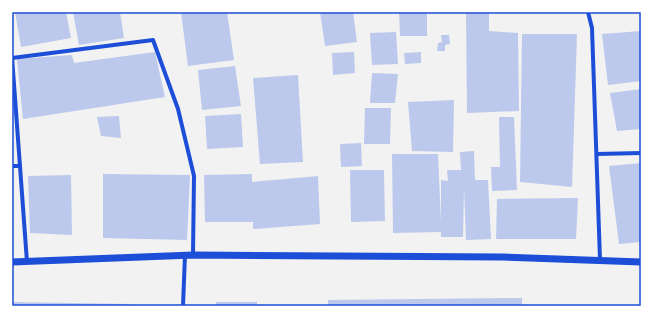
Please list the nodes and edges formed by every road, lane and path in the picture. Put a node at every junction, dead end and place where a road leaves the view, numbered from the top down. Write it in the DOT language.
graph roads {
  1 [pos="588,12"];
  2 [pos="12,57"];
  3 [pos="14,100"];
  4 [pos="641,153"];
  5 [pos="597,154"];
  6 [pos="12,166"];
  7 [pos="20,166"];
  8 [pos="189,255"];
  9 [pos="600,260"];
  10 [pos="12,262"];
  11 [pos="27,262"];
  12 [pos="641,262"];
  13 [pos="183,306"];
  1 -- 5 [label="street"];
  2 -- 3 [label="street"];
  2 -- 8 [label="street"];
  3 -- 7 [label="street"];
  4 -- 5 [label="street"];
  5 -- 9 [label="street"];
  6 -- 7 [label="street"];
  7 -- 11 [label="street"];
  8 -- 9 [label="street"];
  8 -- 11 [label="street"];
  8 -- 13 [label="street"];
  9 -- 12 [label="street"];
  10 -- 11 [label="street"];
}
